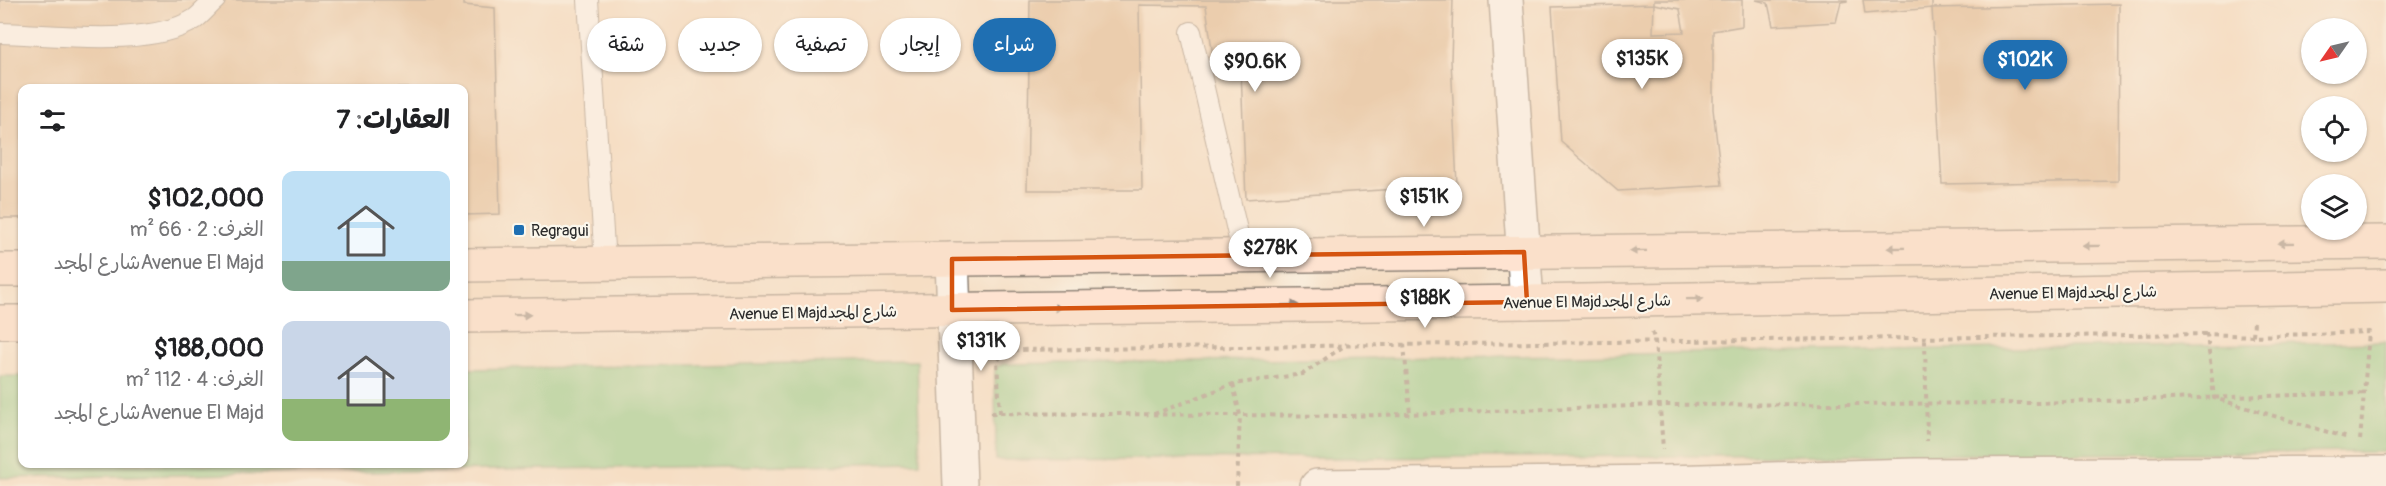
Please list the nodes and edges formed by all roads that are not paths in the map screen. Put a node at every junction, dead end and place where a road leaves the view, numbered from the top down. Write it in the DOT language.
graph roads {
  1 [pos="214,0"];
  2 [pos="588,0"];
  3 [pos="1506,0"];
  4 [pos="1191,32"];
  5 [pos="0,33"];
  6 [pos="2386,242"];
  7 [pos="1524,252"];
  8 [pos="1243,256"];
  9 [pos="952,259"];
  10 [pos="605,263"];
  11 [pos="468,265"];
  12 [pos="0,270"];
  13 [pos="18,270"];
  14 [pos="2386,286"];
  15 [pos="1527,302"];
  16 [pos="1246,306"];
  17 [pos="952,310"];
  18 [pos="468,316"];
  19 [pos="0,322"];
  20 [pos="18,322"];
  21 [pos="2365,469"];
  22 [pos="1920,478"];
  23 [pos="1488,485"];
  24 [pos="960,486"];
  25 [pos="1317,486"];
  1 -- 5 [label="lane"];
  2 -- 10 [label="lane"];
  3 -- 7 [label="street"];
  4 -- 8 [label="lane"];
  6 -- 7 [label="main road, one-way"];
  7 -- 8 [label="main road"];
  7 -- 15 [label="street"];
  8 -- 9 [label="main road"];
  8 -- 16 [label="main road"];
  9 -- 10 [label="main road"];
  9 -- 17 [label="street"];
  10 -- 11 [label="main road"];
  12 -- 13 [label="main road"];
  15 -- 14 [label="main road, Avenue El Majdشارع المجد, one-way"];
  16 -- 15 [label="main road, Avenue El Majdشارع المجد, one-way"];
  17 -- 16 [label="main road, Avenue El Majdشارع المجد, one-way"];
  18 -- 17 [label="main road, Avenue El Majdشارع المجد, one-way"];
  17 -- 24 [label="street"];
  19 -- 20 [label="main road"];
  21 -- 22 [label="street"];
  22 -- 23 [label="street"];
  23 -- 25 [label="street"];
}
